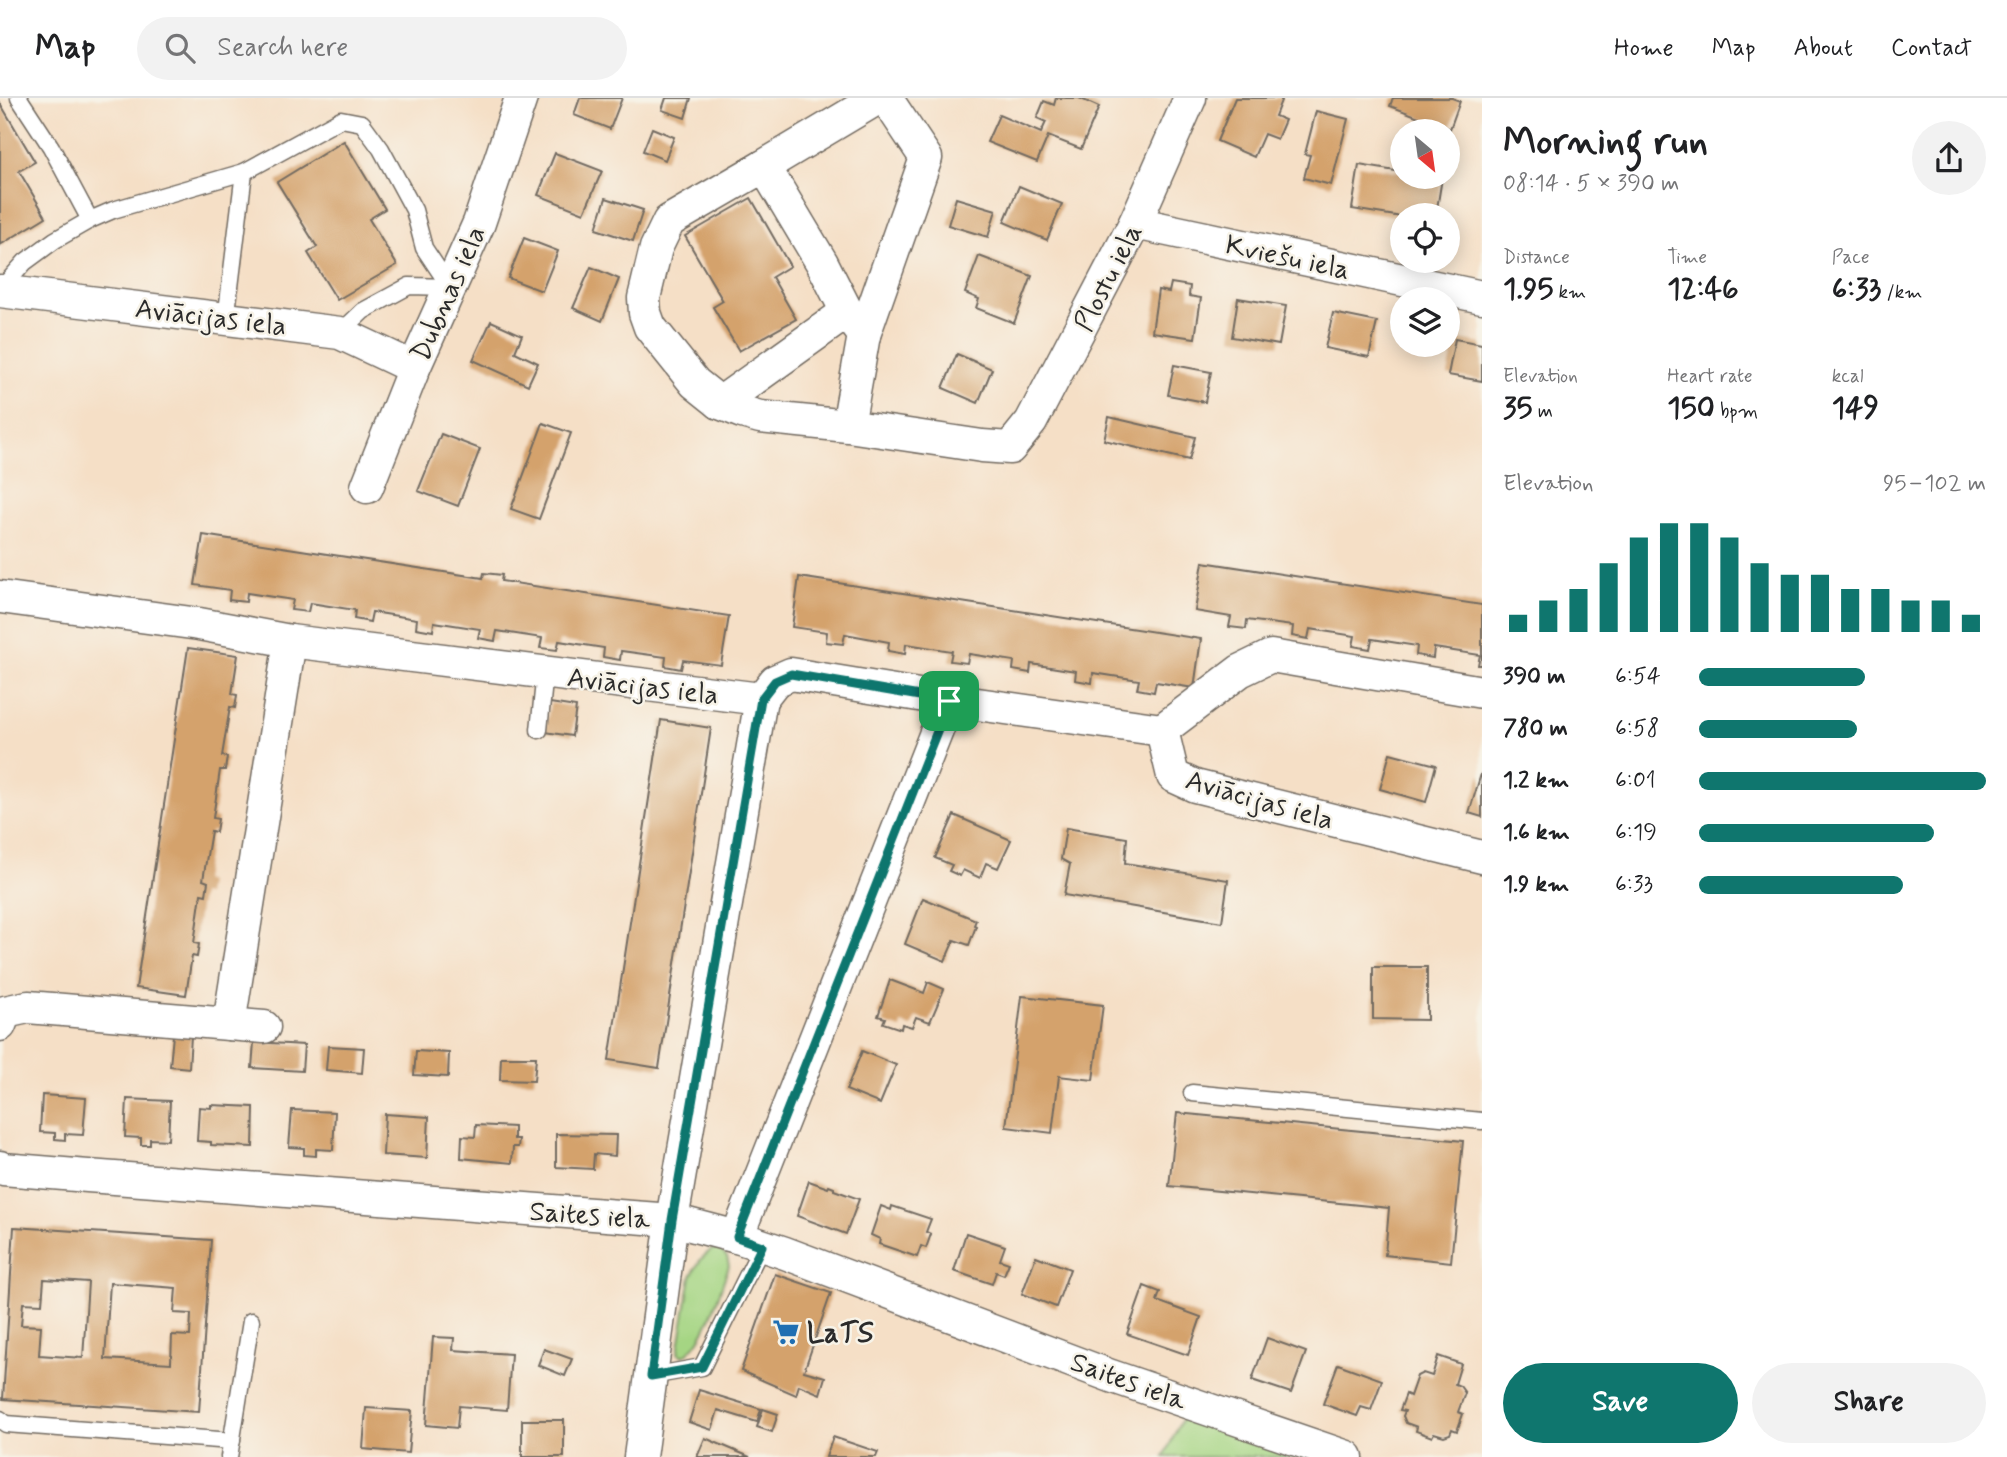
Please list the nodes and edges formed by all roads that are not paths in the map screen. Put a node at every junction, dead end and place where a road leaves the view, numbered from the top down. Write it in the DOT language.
graph roads {
  1 [pos="19,98"];
  2 [pos="521,98"];
  3 [pos="878,98"];
  4 [pos="886,98"];
  5 [pos="1190,98"];
  6 [pos="764,166"];
  7 [pos="244,172"];
  8 [pos="90,220"];
  9 [pos="1135,223"];
  10 [pos="450,287"];
  11 [pos="0,290"];
  12 [pos="1482,297"];
  13 [pos="226,320"];
  14 [pos="856,323"];
  15 [pos="340,333"];
  16 [pos="414,368"];
  17 [pos="720,403"];
  18 [pos="848,426"];
  19 [pos="367,487"];
  20 [pos="0,597"];
  21 [pos="290,641"];
  22 [pos="545,672"];
  23 [pos="1482,692"];
  24 [pos="761,699"];
  25 [pos="949,701"];
  26 [pos="539,730"];
  27 [pos="1162,730"];
  28 [pos="1482,857"];
  29 [pos="229,1024"];
  30 [pos="0,1025"];
  31 [pos="264,1027"];
  32 [pos="1192,1093"];
  33 [pos="1482,1121"];
  34 [pos="2,1168"];
  35 [pos="672,1220"];
  36 [pos="749,1242"];
  37 [pos="251,1321"];
  38 [pos="651,1376"];
  39 [pos="0,1419"];
  40 [pos="231,1449"];
  41 [pos="640,1457"];
  42 [pos="1347,1457"];
  1 -- 8 [label="lane"];
  2 -- 10 [label="street, Dubnas iela"];
  3 -- 6 [label="street"];
  4 -- 14 [label="street"];
  5 -- 9 [label="street, Plostu iela"];
  6 -- 14 [label="street"];
  6 -- 17 [label="street"];
  7 -- 8 [label="lane"];
  7 -- 10 [label="lane"];
  7 -- 13 [label="lane"];
  8 -- 11 [label="lane"];
  9 -- 12 [label="street, Kviešu iela"];
  9 -- 18 [label="street, Plostu iela"];
  10 -- 15 [label="lane"];
  10 -- 16 [label="street, Dubnas iela"];
  11 -- 13 [label="street, Aviācijas iela"];
  13 -- 15 [label="street, Aviācijas iela"];
  14 -- 17 [label="street"];
  14 -- 18 [label="street"];
  15 -- 16 [label="street, Aviācijas iela"];
  16 -- 19 [label="street, Dubnas iela"];
  17 -- 18 [label="street"];
  20 -- 21 [label="street, Aviācijas iela"];
  21 -- 22 [label="street, Aviācijas iela"];
  21 -- 29 [label="street"];
  22 -- 24 [label="street, Aviācijas iela"];
  22 -- 26 [label="lane"];
  23 -- 27 [label="street"];
  24 -- 25 [label="street, Aviācijas iela"];
  24 -- 35 [label="street"];
  25 -- 27 [label="street, Aviācijas iela"];
  25 -- 36 [label="street"];
  27 -- 28 [label="street, Aviācijas iela"];
  29 -- 30 [label="street"];
  29 -- 31 [label="street"];
  32 -- 33 [label="lane"];
  34 -- 35 [label="street, Saites iela"];
  35 -- 36 [label="street, Saites iela"];
  35 -- 38 [label="street"];
  36 -- 38 [label="lane"];
  36 -- 42 [label="street, Saites iela"];
  37 -- 40 [label="lane"];
  38 -- 41 [label="street"];
  39 -- 40 [label="lane"];
}
